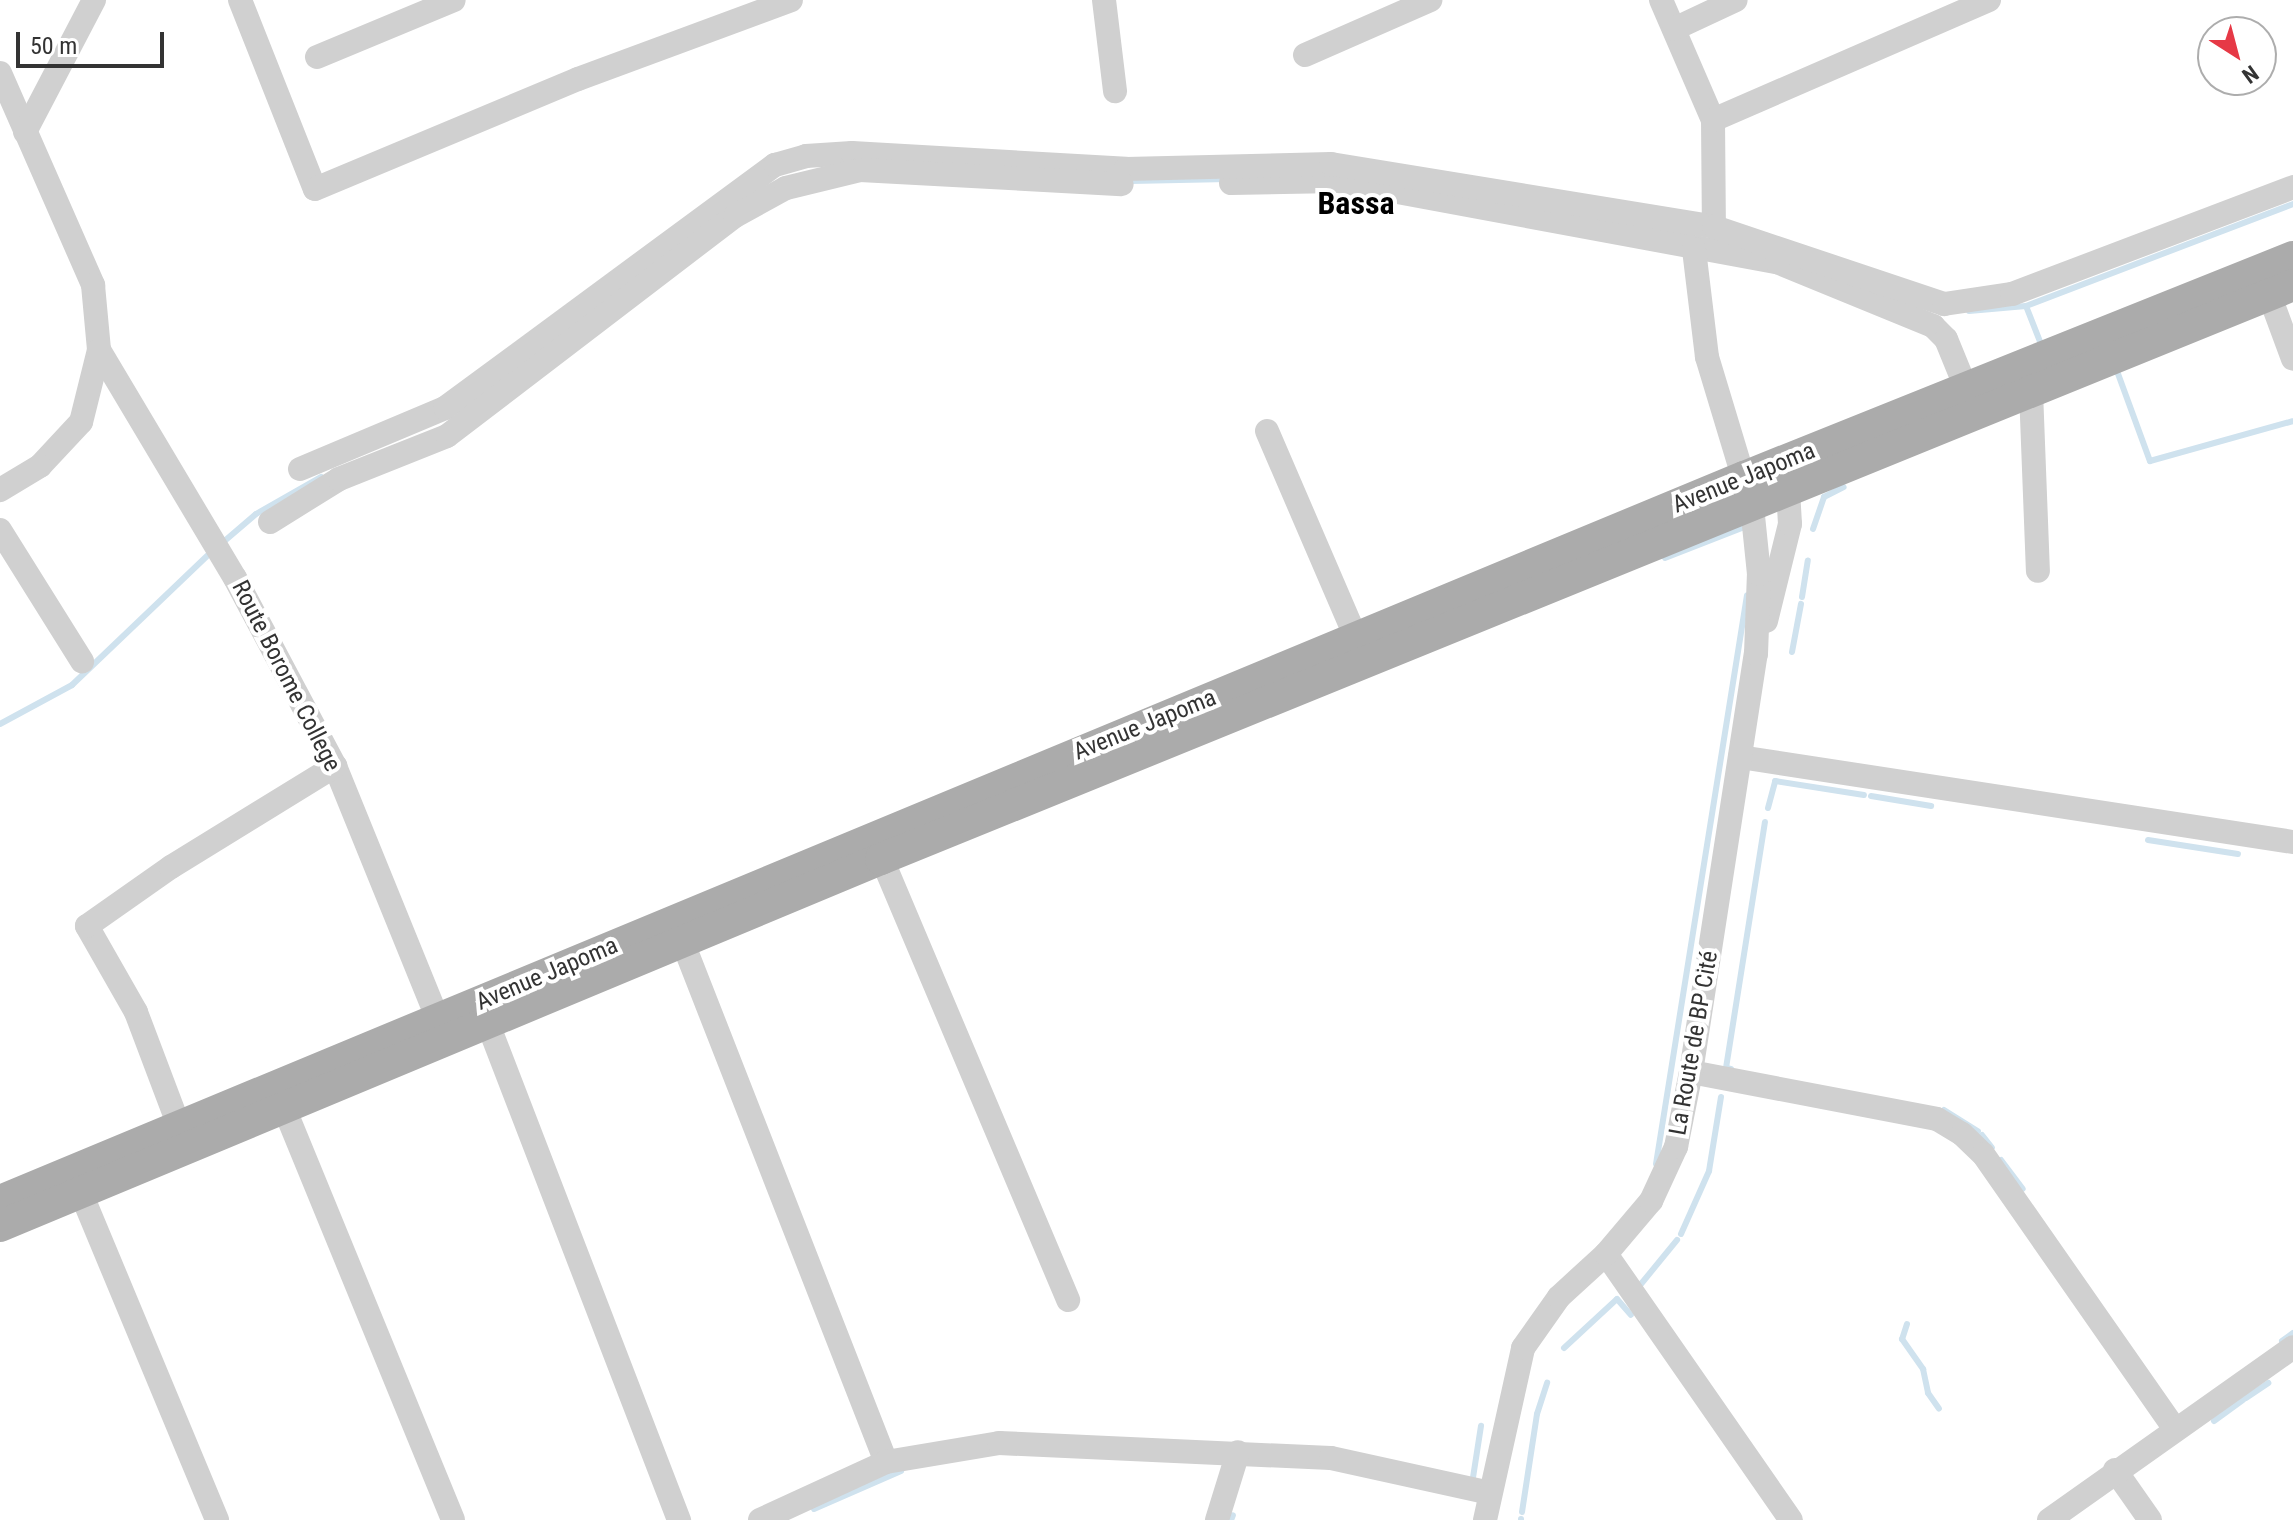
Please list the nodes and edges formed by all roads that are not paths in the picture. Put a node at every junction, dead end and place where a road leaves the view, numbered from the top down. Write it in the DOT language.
graph roads {
  1 [pos="94,0"];
  2 [pos="240,0"];
  3 [pos="454,0"];
  4 [pos="791,0"];
  5 [pos="1104,0"];
  6 [pos="1430,0"];
  7 [pos="1661,0"];
  8 [pos="1736,0"];
  9 [pos="1989,0"];
  10 [pos="741,9"];
  11 [pos="1674,29"];
  12 [pos="1305,55"];
  13 [pos="317,57"];
  14 [pos="0,73"];
  15 [pos="1115,91"];
  16 [pos="1713,120"];
  17 [pos="25,132"];
  18 [pos="2293,187"];
  19 [pos="1714,227"];
  20 [pos="1694,249"];
  21 [pos="2293,257"];
  22 [pos="2281,289"];
  23 [pos="99,350"];
  24 [pos="2293,359"];
  25 [pos="1966,388"];
  26 [pos="2031,391"];
  27 [pos="1267,431"];
  28 [pos="300,469"];
  29 [pos="1788,475"];
  30 [pos="0,490"];
  31 [pos="1748,492"];
  32 [pos="270,522"];
  33 [pos="0,530"];
  34 [pos="2038,571"];
  35 [pos="1356,638"];
  36 [pos="1756,654"];
  37 [pos="82,661"];
  38 [pos="1740,757"];
  39 [pos="335,766"];
  40 [pos="2293,842"];
  41 [pos="877,848"];
  42 [pos="683,943"];
  43 [pos="438,1020"];
  44 [pos="488,1024"];
  45 [pos="1691,1072"];
  46 [pos="280,1097"];
  47 [pos="179,1126"];
  48 [pos="81,1193"];
  49 [pos="0,1201"];
  50 [pos="0,1226"];
  51 [pos="1606,1254"];
  52 [pos="1068,1300"];
  53 [pos="2293,1347"];
  54 [pos="2174,1428"];
  55 [pos="1238,1452"];
  56 [pos="886,1462"];
  57 [pos="2115,1470"];
  58 [pos="1490,1493"];
  59 [pos="798,1514"];
  60 [pos="217,1520"];
  61 [pos="453,1520"];
  62 [pos="679,1520"];
  63 [pos="760,1520"];
  64 [pos="1217,1520"];
  65 [pos="1485,1520"];
  66 [pos="1791,1520"];
  67 [pos="2049,1520"];
  68 [pos="2150,1520"];
  1 -- 17 [label="street"];
  2 -- 10 [label="street"];
  3 -- 13 [label="street"];
  4 -- 10 [label="street"];
  5 -- 15 [label="street"];
  6 -- 12 [label="street"];
  7 -- 11 [label="street"];
  8 -- 11 [label="street"];
  9 -- 16 [label="street"];
  11 -- 16 [label="street"];
  14 -- 17 [label="street"];
  16 -- 19 [label="street"];
  17 -- 23 [label="street"];
  18 -- 19 [label="street"];
  19 -- 28 [label="street"];
  20 -- 25 [label="street"];
  20 -- 31 [label="street, La Route de BP Cité"];
  20 -- 32 [label="street"];
  21 -- 25 [label="main road, Avenue Japoma"];
  22 -- 24 [label="street"];
  22 -- 26 [label="main road, Avenue Japoma"];
  23 -- 30 [label="street"];
  23 -- 39 [label="street, Route Borome College"];
  25 -- 29 [label="main road, Avenue Japoma"];
  26 -- 29 [label="main road, Avenue Japoma"];
  26 -- 34 [label="street"];
  27 -- 35 [label="street"];
  29 -- 31 [label="main road, Avenue Japoma"];
  29 -- 36 [label="street, La Route de BP Cité"];
  31 -- 35 [label="main road, Avenue Japoma"];
  31 -- 36 [label="street, La Route de BP Cité"];
  31 -- 41 [label="main road, Avenue Japoma"];
  33 -- 37 [label="street"];
  35 -- 41 [label="main road, Avenue Japoma"];
  36 -- 38 [label="street, La Route de BP Cité"];
  38 -- 40 [label="street"];
  38 -- 45 [label="street, La Route de BP Cité"];
  39 -- 43 [label="street, Route Borome College"];
  39 -- 47 [label="street"];
  41 -- 42 [label="main road, Avenue Japoma"];
  41 -- 43 [label="main road, Avenue Japoma"];
  41 -- 52 [label="street"];
  42 -- 44 [label="main road, Avenue Japoma"];
  42 -- 56 [label="street"];
  43 -- 46 [label="main road, Avenue Japoma"];
  44 -- 46 [label="main road, Avenue Japoma"];
  44 -- 62 [label="street"];
  45 -- 51 [label="street, La Route de BP Cité"];
  45 -- 54 [label="street"];
  46 -- 47 [label="main road, Avenue Japoma"];
  46 -- 48 [label="main road, Avenue Japoma"];
  46 -- 61 [label="street"];
  47 -- 49 [label="main road, Avenue Japoma"];
  48 -- 50 [label="main road, Avenue Japoma"];
  48 -- 60 [label="street"];
  51 -- 58 [label="street, La Route de BP Cité"];
  51 -- 66 [label="street"];
  53 -- 54 [label="street"];
  54 -- 57 [label="street"];
  55 -- 56 [label="street"];
  55 -- 58 [label="street"];
  55 -- 64 [label="street"];
  56 -- 59 [label="street"];
  57 -- 67 [label="street"];
  57 -- 68 [label="street"];
  58 -- 65 [label="street, La Route de BP Cité"];
  59 -- 63 [label="street"];
}
